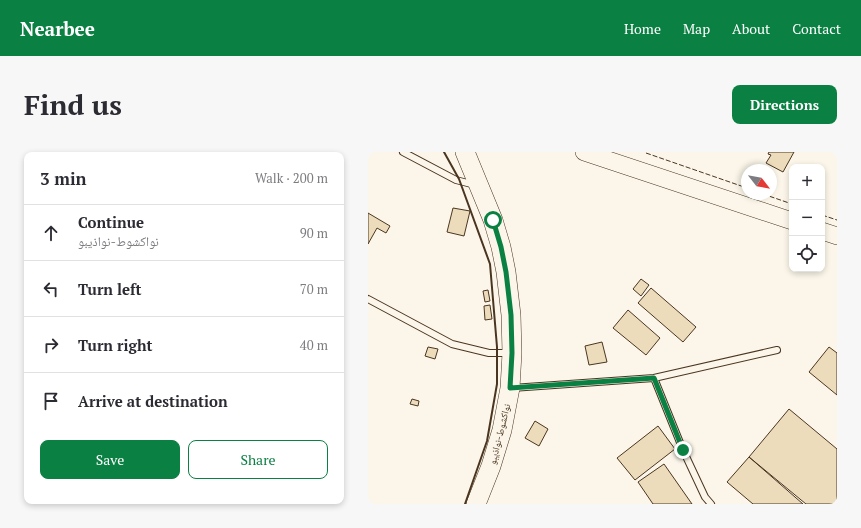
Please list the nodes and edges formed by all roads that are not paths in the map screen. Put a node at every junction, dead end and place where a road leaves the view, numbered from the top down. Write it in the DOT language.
graph roads {
  1 [pos="403,152"];
  2 [pos="465,152"];
  3 [pos="584,152"];
  4 [pos="479,186"];
  5 [pos="789,220"];
  6 [pos="825,232"];
  7 [pos="837,236"];
  8 [pos="368,299"];
  9 [pos="777,350"];
  10 [pos="512,353"];
  11 [pos="654,378"];
  12 [pos="510,388"];
  13 [pos="476,504"];
  14 [pos="712,504"];
  1 -- 4 [label="lane"];
  2 -- 4 [label="main road, نواكشوط-نواذيبو"];
  3 -- 5 [label="street"];
  4 -- 10 [label="main road, نواكشوط-نواذيبو"];
  6 -- 7 [label="street"];
  8 -- 10 [label="lane"];
  9 -- 11 [label="lane"];
  10 -- 12 [label="main road, نواكشوط-نواذيبو"];
  11 -- 12 [label="lane"];
  11 -- 14 [label="lane"];
  12 -- 13 [label="main road, نواكشوط-نواذيبو"];
}
